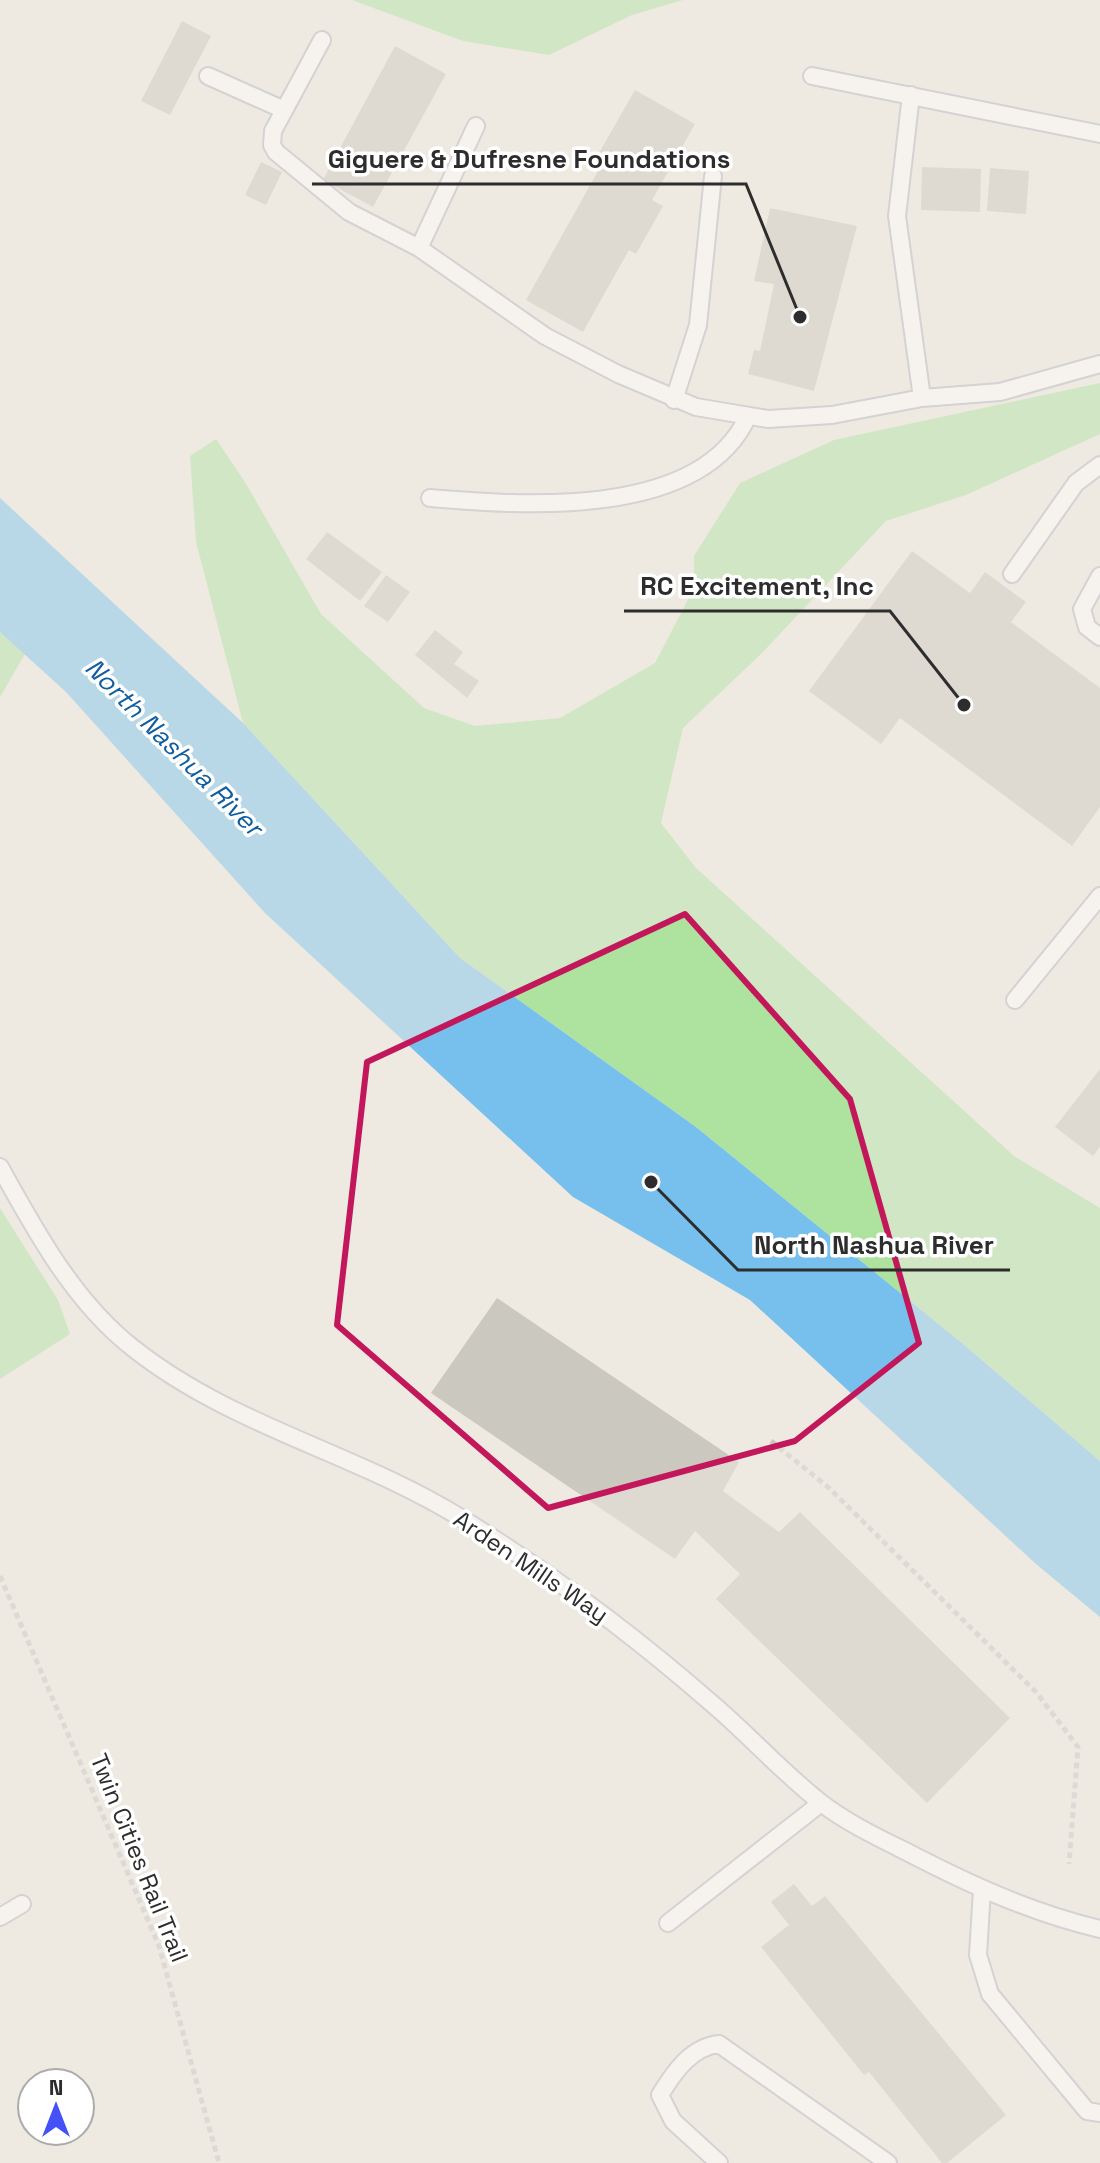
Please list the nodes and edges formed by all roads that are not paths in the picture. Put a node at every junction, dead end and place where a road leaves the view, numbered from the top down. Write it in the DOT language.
graph roads {
  1 [pos="322,40"];
  2 [pos="208,76"];
  3 [pos="812,76"];
  4 [pos="911,95"];
  5 [pos="284,110"];
  6 [pos="476,126"];
  7 [pos="1100,134"];
  8 [pos="713,176"];
  9 [pos="419,248"];
  10 [pos="1100,364"];
  11 [pos="922,398"];
  12 [pos="674,400"];
  13 [pos="747,418"];
  14 [pos="1100,465"];
  15 [pos="430,498"];
  16 [pos="1012,574"];
  17 [pos="1100,576"];
  18 [pos="1100,637"];
  19 [pos="1100,896"];
  20 [pos="1015,1000"];
  21 [pos="0,1167"];
  22 [pos="821,1803"];
  23 [pos="982,1889"];
  24 [pos="22,1904"];
  25 [pos="0,1917"];
  26 [pos="668,1923"];
  27 [pos="1100,1929"];
  28 [pos="1100,2113"];
  29 [pos="719,2163"];
  30 [pos="888,2163"];
  1 -- 5 [label="lane"];
  2 -- 5 [label="lane"];
  3 -- 4 [label="lane"];
  4 -- 7 [label="lane"];
  4 -- 11 [label="lane"];
  5 -- 9 [label="lane"];
  6 -- 9 [label="lane"];
  8 -- 12 [label="lane"];
  9 -- 12 [label="lane"];
  10 -- 11 [label="lane"];
  11 -- 13 [label="lane"];
  12 -- 13 [label="lane"];
  13 -- 15 [label="lane"];
  14 -- 16 [label="lane"];
  17 -- 18 [label="lane"];
  19 -- 20 [label="lane"];
  21 -- 22 [label="lane, Arden Mills Way"];
  22 -- 23 [label="lane, Arden Mills Way"];
  22 -- 26 [label="lane"];
  23 -- 27 [label="lane, Arden Mills Way"];
  23 -- 28 [label="lane"];
  24 -- 25 [label="lane"];
  29 -- 30 [label="lane"];
}
